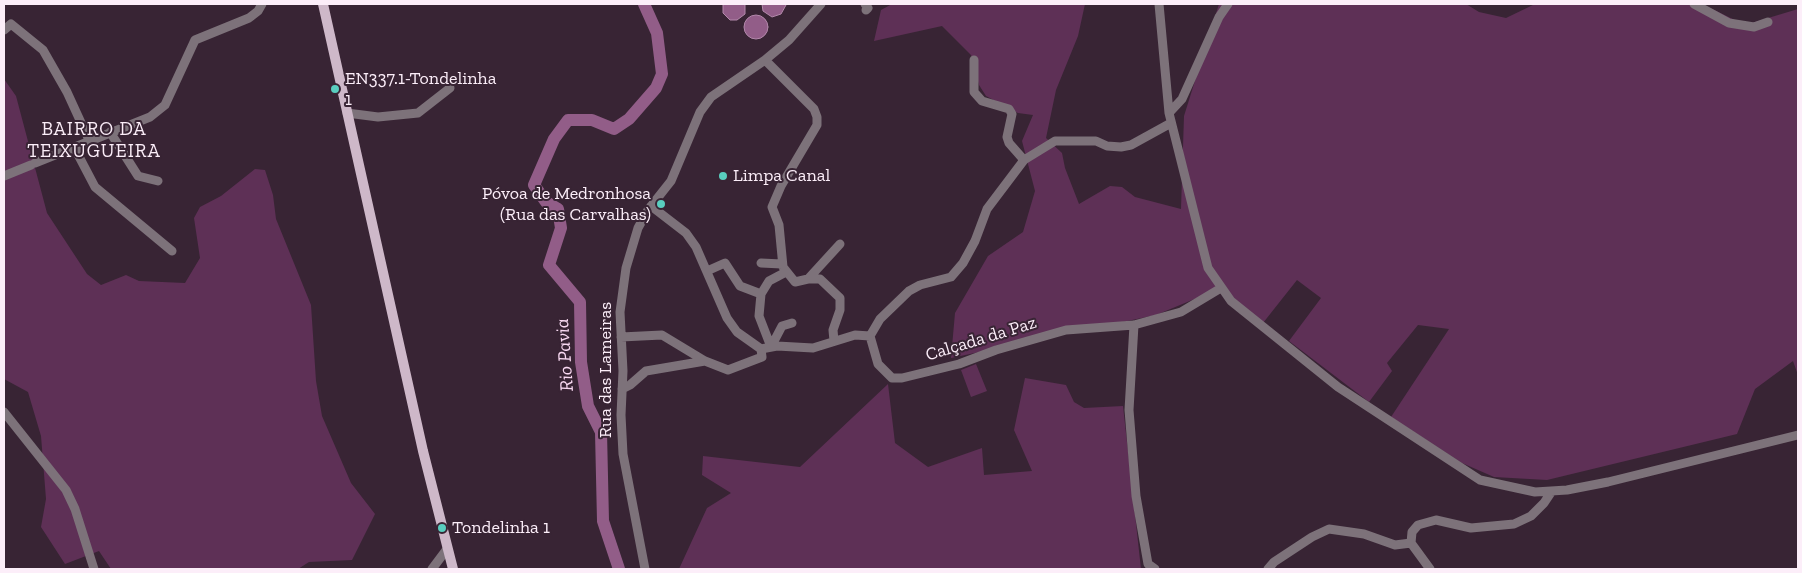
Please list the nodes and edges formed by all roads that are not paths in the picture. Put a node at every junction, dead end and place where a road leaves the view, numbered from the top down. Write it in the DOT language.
graph roads {
  1 [pos="262,4"];
  2 [pos="323,4"];
  3 [pos="820,4"];
  4 [pos="1159,4"];
  5 [pos="1228,4"];
  6 [pos="1694,4"];
  7 [pos="1768,22"];
  8 [pos="4,30"];
  9 [pos="765,60"];
  10 [pos="974,60"];
  11 [pos="450,88"];
  12 [pos="348,113"];
  13 [pos="1169,114"];
  14 [pos="1171,124"];
  15 [pos="110,132"];
  16 [pos="89,140"];
  17 [pos="74,147"];
  18 [pos="1024,160"];
  19 [pos="4,176"];
  20 [pos="158,181"];
  21 [pos="651,206"];
  22 [pos="840,244"];
  23 [pos="172,251"];
  24 [pos="761,263"];
  25 [pos="784,268"];
  26 [pos="707,271"];
  27 [pos="808,278"];
  28 [pos="1221,288"];
  29 [pos="761,294"];
  30 [pos="792,323"];
  31 [pos="1134,324"];
  32 [pos="870,336"];
  33 [pos="621,338"];
  34 [pos="834,342"];
  35 [pos="766,348"];
  36 [pos="706,360"];
  37 [pos="622,389"];
  38 [pos="4,412"];
  39 [pos="1798,435"];
  40 [pos="1552,491"];
  41 [pos="1411,543"];
  42 [pos="447,549"];
  43 [pos="439,561"];
  44 [pos="451,568"];
  45 [pos="94,569"];
  46 [pos="432,569"];
  47 [pos="645,569"];
  48 [pos="1155,569"];
  49 [pos="1268,569"];
  50 [pos="1430,569"];
  1 -- 15 [label="street"];
  2 -- 12 [label="main road"];
  3 -- 9 [label="street, Rua das Lameiras"];
  4 -- 13 [label="street"];
  5 -- 13 [label="street"];
  6 -- 7 [label="street"];
  8 -- 16 [label="street"];
  9 -- 21 [label="street, Rua das Lameiras"];
  9 -- 25 [label="street"];
  10 -- 18 [label="street"];
  11 -- 12 [label="street"];
  12 -- 42 [label="main road"];
  13 -- 14 [label="street"];
  14 -- 18 [label="street"];
  14 -- 28 [label="street"];
  15 -- 16 [label="street"];
  15 -- 20 [label="street"];
  16 -- 17 [label="street"];
  17 -- 19 [label="street"];
  17 -- 23 [label="street"];
  18 -- 32 [label="street"];
  21 -- 26 [label="street"];
  21 -- 33 [label="street, Rua das Lameiras"];
  22 -- 27 [label="street"];
  24 -- 25 [label="street"];
  25 -- 27 [label="street"];
  25 -- 29 [label="street"];
  26 -- 29 [label="street"];
  26 -- 35 [label="street"];
  27 -- 34 [label="street"];
  28 -- 31 [label="street, Calçada da Paz"];
  28 -- 40 [label="street"];
  29 -- 35 [label="street"];
  30 -- 35 [label="street"];
  31 -- 32 [label="street, Calçada da Paz"];
  31 -- 48 [label="street"];
  32 -- 34 [label="street"];
  33 -- 36 [label="street"];
  33 -- 37 [label="street, Rua das Lameiras"];
  34 -- 35 [label="street"];
  35 -- 36 [label="street"];
  36 -- 37 [label="street"];
  37 -- 47 [label="street, Rua das Lameiras"];
  38 -- 45 [label="street"];
  39 -- 40 [label="street"];
  40 -- 41 [label="street"];
  41 -- 49 [label="street"];
  41 -- 50 [label="street"];
  42 -- 43 [label="street"];
  42 -- 44 [label="main road"];
  43 -- 44 [label="street"];
  43 -- 46 [label="street"];
}
